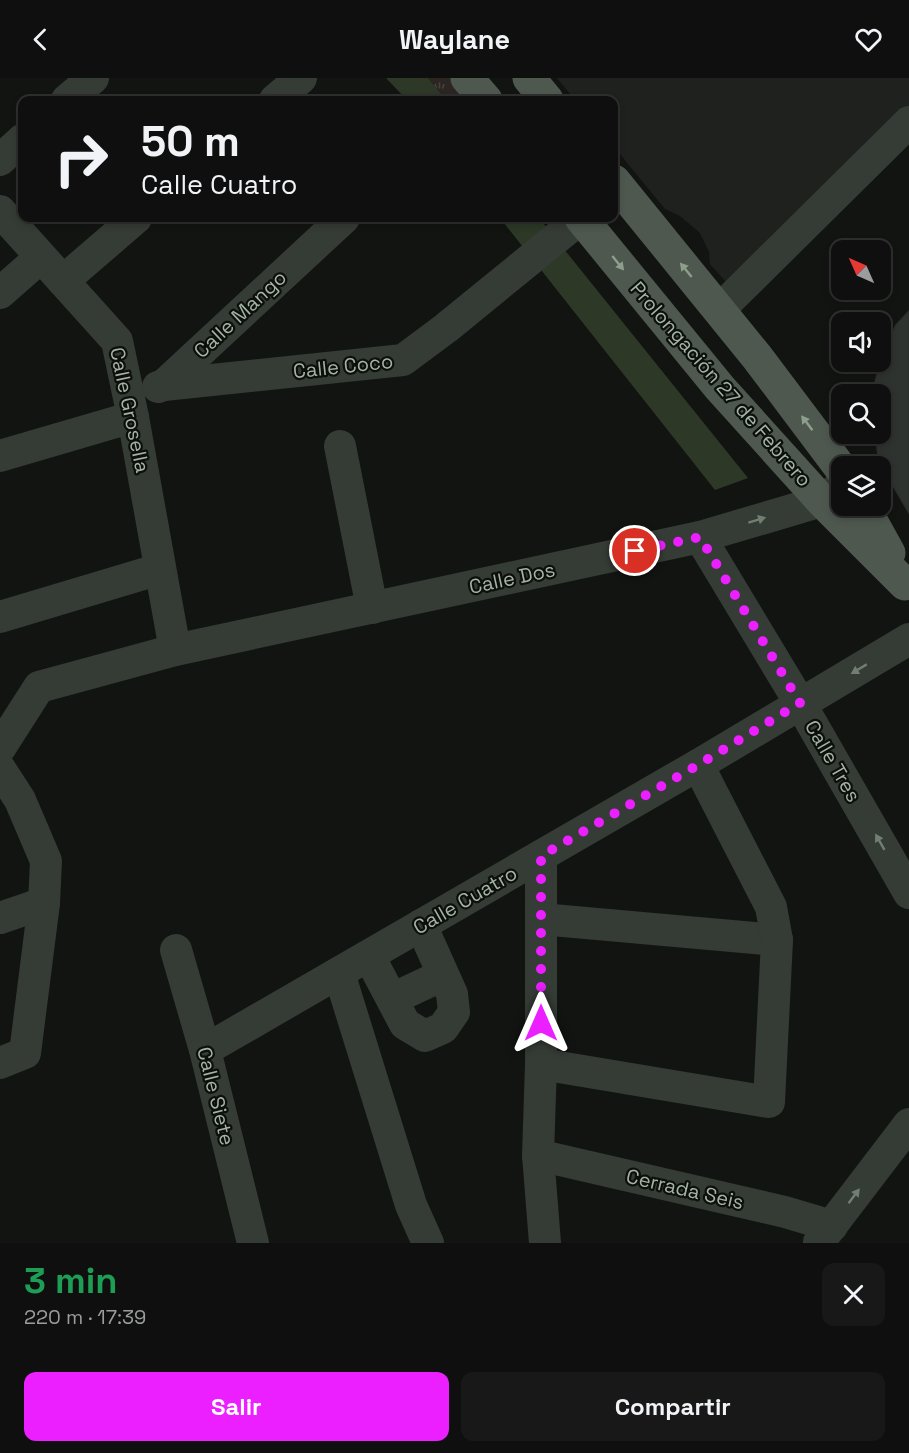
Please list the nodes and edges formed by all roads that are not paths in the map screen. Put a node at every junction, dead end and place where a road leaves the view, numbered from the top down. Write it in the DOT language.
graph roads {
  1 [pos="93,78"];
  2 [pos="301,78"];
  3 [pos="467,78"];
  4 [pos="529,78"];
  5 [pos="72,96"];
  6 [pos="280,96"];
  7 [pos="483,96"];
  8 [pos="544,96"];
  9 [pos="909,122"];
  10 [pos="18,143"];
  11 [pos="0,159"];
  12 [pos="618,186"];
  13 [pos="0,211"];
  14 [pos="131,222"];
  15 [pos="340,222"];
  16 [pos="576,222"];
  17 [pos="584,222"];
  18 [pos="41,258"];
  19 [pos="63,281"];
  20 [pos="0,292"];
  21 [pos="719,310"];
  22 [pos="164,385"];
  23 [pos="131,405"];
  24 [pos="340,446"];
  25 [pos="0,456"];
  26 [pos="831,456"];
  27 [pos="831,492"];
  28 [pos="831,493"];
  29 [pos="851,516"];
  30 [pos="868,516"];
  31 [pos="700,537"];
  32 [pos="160,569"];
  33 [pos="907,586"];
  34 [pos="372,608"];
  35 [pos="0,617"];
  36 [pos="909,639"];
  37 [pos="175,651"];
  38 [pos="800,703"];
  39 [pos="0,748"];
  40 [pos="698,765"];
  41 [pos="0,769"];
  42 [pos="541,856"];
  43 [pos="909,893"];
  44 [pos="44,903"];
  45 [pos="0,918"];
  46 [pos="541,919"];
  47 [pos="421,925"];
  48 [pos="777,940"];
  49 [pos="176,950"];
  50 [pos="369,956"];
  51 [pos="339,973"];
  52 [pos="443,975"];
  53 [pos="392,999"];
  54 [pos="205,1050"];
  55 [pos="0,1063"];
  56 [pos="541,1064"];
  57 [pos="909,1124"];
  58 [pos="538,1155"];
  59 [pos="826,1234"];
  60 [pos="253,1243"];
  61 [pos="428,1243"];
  62 [pos="545,1243"];
  1 -- 5 [label="street"];
  2 -- 6 [label="street"];
  3 -- 7 [label="main road"];
  4 -- 8 [label="main road"];
  9 -- 21 [label="street"];
  10 -- 11 [label="street"];
  21 -- 12 [label="main road, Prolongación 27 de Febrero, one-way"];
  13 -- 18 [label="street, Calle Grosella"];
  14 -- 19 [label="street"];
  15 -- 22 [label="street, Calle Mango"];
  16 -- 22 [label="street, Calle Coco"];
  17 -- 27 [label="main road, Prolongación 27 de Febrero, one-way"];
  18 -- 19 [label="street, Calle Grosella"];
  18 -- 20 [label="street"];
  19 -- 23 [label="street, Calle Grosella"];
  26 -- 21 [label="main road, Prolongación 27 de Febrero, one-way"];
  22 -- 23 [label="street, Calle Mango"];
  23 -- 25 [label="street, Calle Mango"];
  23 -- 32 [label="street, Calle Grosella"];
  24 -- 34 [label="street"];
  31 -- 28 [label="street, Calle Dos, one-way"];
  29 -- 33 [label="main road, Prolongación 27 de Febrero"];
  30 -- 33 [label="main road, Prolongación 27 de Febrero"];
  31 -- 34 [label="street, Calle Dos"];
  31 -- 38 [label="street, Calle Tres"];
  32 -- 35 [label="street"];
  32 -- 37 [label="street, Calle Grosella"];
  34 -- 37 [label="street, Calle Dos"];
  36 -- 38 [label="street, Calle Cuatro, one-way"];
  37 -- 39 [label="street, Calle Dos"];
  38 -- 40 [label="street, Calle Cuatro"];
  43 -- 38 [label="street, Calle Tres, one-way"];
  40 -- 42 [label="street, Calle Cuatro"];
  40 -- 48 [label="street"];
  41 -- 44 [label="street"];
  42 -- 46 [label="street"];
  42 -- 47 [label="street, Calle Cuatro"];
  44 -- 45 [label="street"];
  44 -- 55 [label="street"];
  46 -- 48 [label="street"];
  46 -- 56 [label="street"];
  47 -- 50 [label="street, Calle Cuatro"];
  47 -- 52 [label="street"];
  48 -- 56 [label="street"];
  49 -- 54 [label="street, Calle Siete"];
  50 -- 51 [label="street, Calle Cuatro"];
  50 -- 53 [label="street"];
  51 -- 54 [label="street, Calle Cuatro"];
  51 -- 61 [label="street"];
  52 -- 53 [label="street"];
  52 -- 53 [label="street"];
  54 -- 60 [label="street, Calle Siete"];
  56 -- 58 [label="street"];
  59 -- 57 [label="street, one-way"];
  58 -- 59 [label="street, Cerrada Seis"];
  58 -- 62 [label="street"];
}
